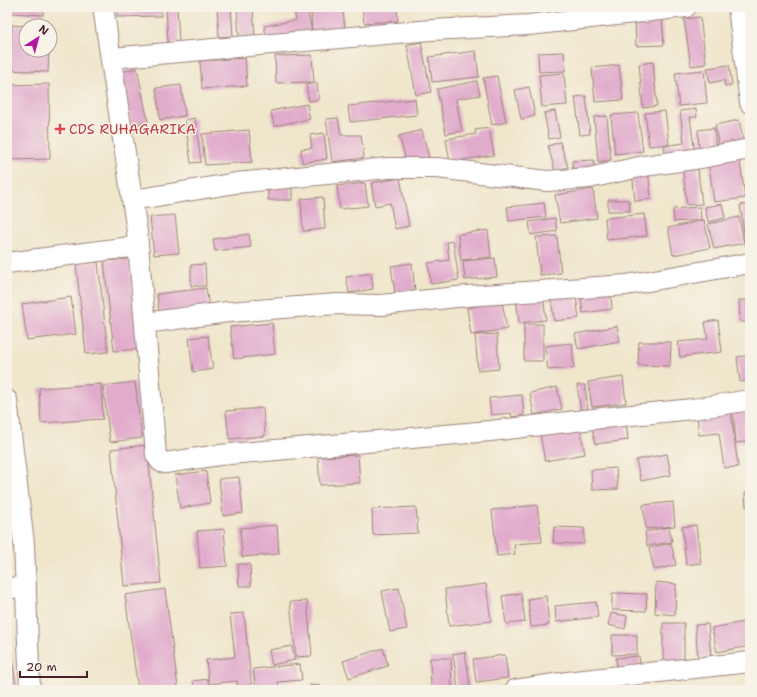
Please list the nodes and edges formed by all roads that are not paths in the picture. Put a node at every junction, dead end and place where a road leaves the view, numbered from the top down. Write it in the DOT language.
graph roads {
  1 [pos="103,7"];
  2 [pos="686,7"];
  3 [pos="738,7"];
  4 [pos="111,58"];
  5 [pos="750,103"];
  6 [pos="750,149"];
  7 [pos="133,200"];
  8 [pos="138,246"];
  9 [pos="7,263"];
  10 [pos="750,263"];
  11 [pos="145,323"];
  12 [pos="7,400"];
  13 [pos="750,400"];
  14 [pos="16,588"];
  15 [pos="750,662"];
  16 [pos="30,690"];
  17 [pos="515,690"];
  1 -- 4 [label="street"];
  2 -- 4 [label="street"];
  3 -- 5 [label="street"];
  4 -- 7 [label="street"];
  6 -- 7 [label="street"];
  7 -- 8 [label="street"];
  8 -- 9 [label="street"];
  8 -- 11 [label="street"];
  10 -- 11 [label="street"];
  11 -- 13 [label="street"];
  12 -- 14 [label="street"];
  14 -- 16 [label="street"];
  15 -- 17 [label="street"];
}
